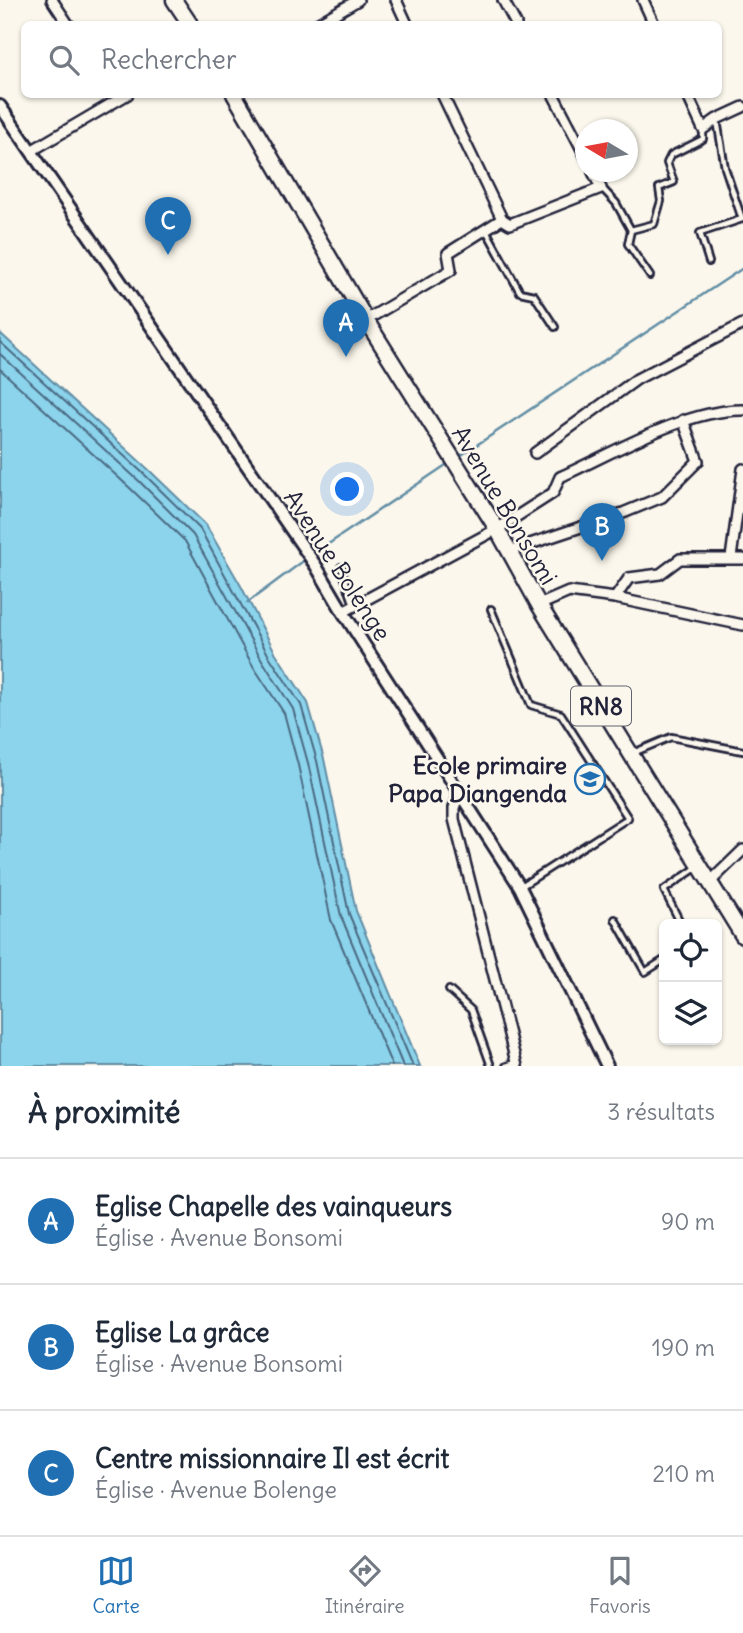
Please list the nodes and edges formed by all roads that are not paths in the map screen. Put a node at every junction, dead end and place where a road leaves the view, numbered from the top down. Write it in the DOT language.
graph roads {
  1 [pos="52,0"];
  2 [pos="174,0"];
  3 [pos="358,0"];
  4 [pos="396,0"];
  5 [pos="503,0"];
  6 [pos="643,0"];
  7 [pos="66,21"];
  8 [pos="188,21"];
  9 [pos="322,21"];
  10 [pos="406,21"];
  11 [pos="514,21"];
  12 [pos="653,21"];
  13 [pos="114,98"];
  14 [pos="236,98"];
  15 [pos="444,98"];
  16 [pos="555,98"];
  17 [pos="689,98"];
  18 [pos="0,106"];
  19 [pos="743,107"];
  20 [pos="717,119"];
  21 [pos="703,129"];
  22 [pos="575,137"];
  23 [pos="31,151"];
  24 [pos="598,182"];
  25 [pos="601,188"];
  26 [pos="502,219"];
  27 [pos="486,230"];
  28 [pos="631,230"];
  29 [pos="709,262"];
  30 [pos="650,276"];
  31 [pos="366,320"];
  32 [pos="743,324"];
  33 [pos="555,327"];
  34 [pos="743,410"];
  35 [pos="684,421"];
  36 [pos="535,453"];
  37 [pos="743,470"];
  38 [pos="497,529"];
  39 [pos="509,551"];
  40 [pos="731,558"];
  41 [pos="743,559"];
  42 [pos="341,567"];
  43 [pos="615,598"];
  44 [pos="539,605"];
  45 [pos="355,606"];
  46 [pos="491,609"];
  47 [pos="343,612"];
  48 [pos="743,625"];
  49 [pos="743,751"];
  50 [pos="631,754"];
  51 [pos="460,792"];
  52 [pos="743,850"];
  53 [pos="700,865"];
  54 [pos="710,882"];
  55 [pos="520,887"];
  56 [pos="615,919"];
  57 [pos="678,919"];
  58 [pos="743,936"];
  59 [pos="659,963"];
  60 [pos="449,990"];
  61 [pos="605,1062"];
  62 [pos="517,1064"];
  63 [pos="491,1066"];
  64 [pos="506,1066"];
  65 [pos="616,1066"];
  1 -- 7 [label="street"];
  2 -- 8 [label="main road"];
  3 -- 9 [label="street"];
  4 -- 10 [label="street"];
  5 -- 11 [label="street"];
  6 -- 12 [label="street"];
  13 -- 23 [label="street"];
  14 -- 31 [label="main road, Avenue Bonsomi / RN8"];
  15 -- 26 [label="street"];
  16 -- 22 [label="street"];
  17 -- 21 [label="street"];
  18 -- 23 [label="street, Avenue Bolenge"];
  19 -- 20 [label="street"];
  20 -- 21 [label="street"];
  20 -- 29 [label="lane"];
  21 -- 28 [label="lane"];
  23 -- 47 [label="street, Avenue Bolenge"];
  24 -- 25 [label="street"];
  25 -- 26 [label="street"];
  25 -- 28 [label="lane"];
  26 -- 27 [label="street"];
  27 -- 31 [label="street"];
  27 -- 33 [label="lane"];
  28 -- 30 [label="lane"];
  31 -- 38 [label="main road, Avenue Bonsomi / RN8"];
  32 -- 36 [label="street"];
  34 -- 35 [label="street"];
  35 -- 38 [label="street"];
  35 -- 39 [label="street"];
  37 -- 40 [label="street"];
  38 -- 39 [label="main road, Avenue Bonsomi / RN8"];
  38 -- 45 [label="street"];
  39 -- 44 [label="main road, Avenue Bonsomi / RN8"];
  40 -- 41 [label="street"];
  40 -- 43 [label="street"];
  42 -- 45 [label="lane"];
  43 -- 44 [label="street"];
  43 -- 48 [label="street"];
  44 -- 50 [label="main road, Avenue Bonsomi / RN8"];
  45 -- 47 [label="street"];
  46 -- 55 [label="lane"];
  47 -- 51 [label="street, Avenue Bolenge"];
  49 -- 50 [label="lane"];
  50 -- 53 [label="main road, Avenue Bonsomi / RN8"];
  51 -- 55 [label="street, Avenue Bolenge"];
  51 -- 62 [label="street"];
  52 -- 54 [label="street"];
  53 -- 54 [label="main road, Avenue Bonsomi / RN8"];
  53 -- 57 [label="lane"];
  54 -- 58 [label="main road, Avenue Bonsomi / RN8"];
  55 -- 61 [label="street, Avenue Bolenge"];
  56 -- 59 [label="lane"];
  60 -- 63 [label="lane"];
  61 -- 65 [label="lane"];
  62 -- 64 [label="lane"];
}
